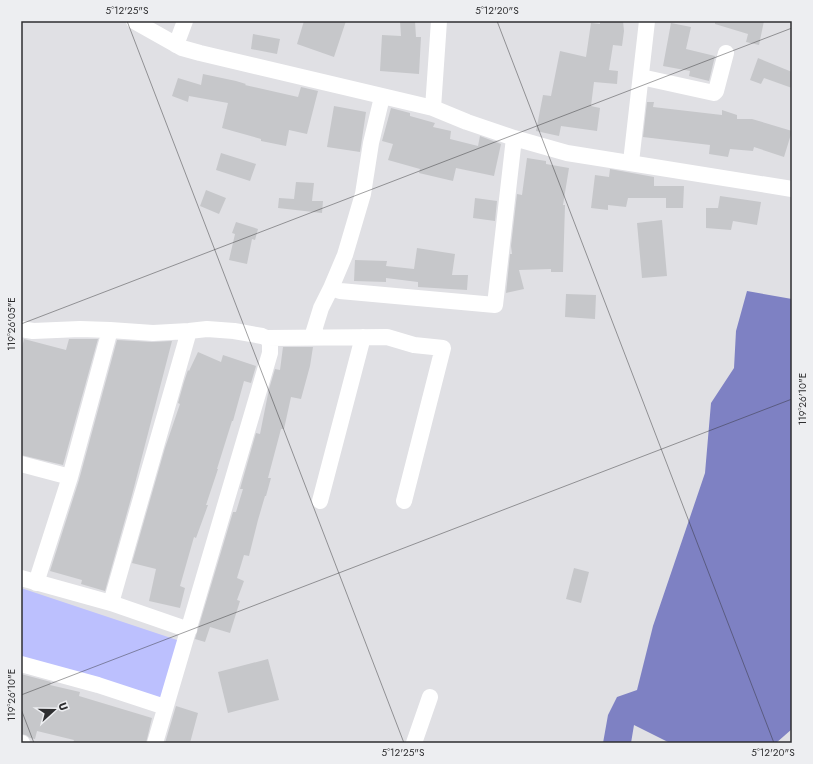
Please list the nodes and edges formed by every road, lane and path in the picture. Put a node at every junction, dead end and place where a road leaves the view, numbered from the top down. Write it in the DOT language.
graph roads {
  1 [pos="134,21"];
  2 [pos="184,21"];
  3 [pos="439,21"];
  4 [pos="647,21"];
  5 [pos="176,45"];
  6 [pos="726,53"];
  7 [pos="641,77"];
  8 [pos="382,97"];
  9 [pos="433,108"];
  10 [pos="514,138"];
  11 [pos="631,162"];
  12 [pos="792,189"];
  13 [pos="331,288"];
  14 [pos="21,329"];
  15 [pos="110,330"];
  16 [pos="189,331"];
  17 [pos="312,337"];
  18 [pos="363,337"];
  19 [pos="266,338"];
  20 [pos="21,464"];
  21 [pos="70,477"];
  22 [pos="320,501"];
  23 [pos="404,501"];
  24 [pos="28,580"];
  25 [pos="111,604"];
  26 [pos="189,630"];
  27 [pos="21,664"];
  28 [pos="430,697"];
  29 [pos="165,707"];
  30 [pos="155,743"];
  31 [pos="414,743"];
  1 -- 5 [label="street"];
  2 -- 5 [label="street"];
  3 -- 9 [label="street"];
  4 -- 7 [label="street"];
  5 -- 8 [label="street"];
  6 -- 7 [label="street"];
  7 -- 11 [label="street"];
  8 -- 9 [label="street"];
  8 -- 13 [label="street"];
  9 -- 10 [label="street"];
  10 -- 11 [label="street"];
  10 -- 13 [label="street"];
  11 -- 12 [label="street"];
  13 -- 17 [label="street"];
  14 -- 15 [label="street"];
  15 -- 16 [label="street"];
  15 -- 21 [label="street"];
  16 -- 19 [label="street"];
  16 -- 25 [label="street"];
  17 -- 18 [label="street"];
  17 -- 19 [label="street"];
  18 -- 22 [label="street"];
  18 -- 23 [label="street"];
  19 -- 26 [label="street"];
  20 -- 21 [label="street"];
  21 -- 24 [label="street"];
  24 -- 25 [label="street"];
  25 -- 26 [label="street"];
  26 -- 29 [label="street"];
  27 -- 29 [label="street"];
  28 -- 31 [label="street"];
  29 -- 30 [label="street"];
}
